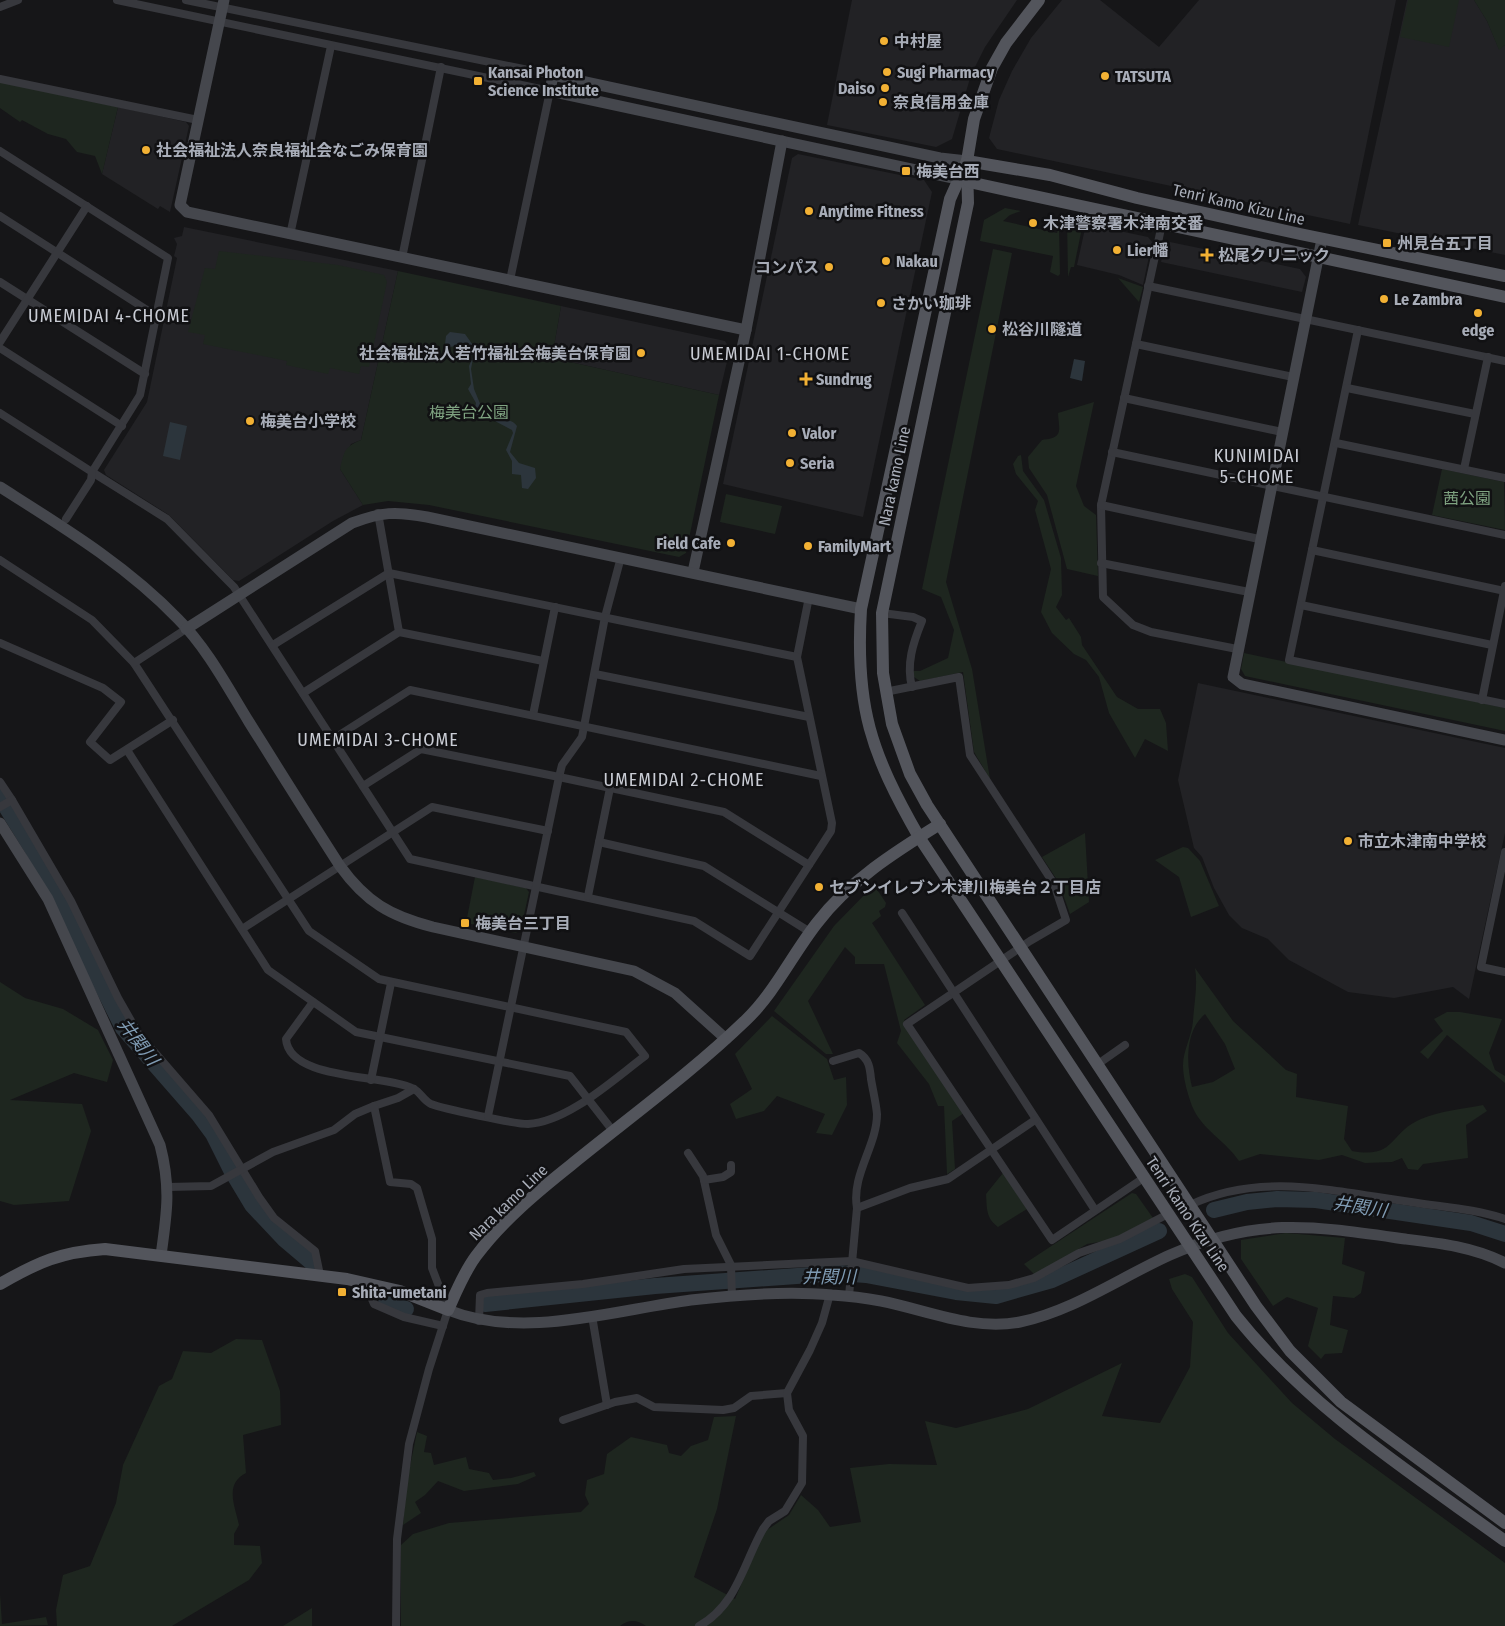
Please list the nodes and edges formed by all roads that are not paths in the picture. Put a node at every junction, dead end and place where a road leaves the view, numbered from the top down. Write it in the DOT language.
graph roads {
  1 [pos="18,0"];
  2 [pos="117,0"];
  3 [pos="186,0"];
  4 [pos="1039,0"];
  5 [pos="223,4"];
  6 [pos="0,7"];
  7 [pos="220,20"];
  8 [pos="331,46"];
  9 [pos="441,67"];
  10 [pos="553,75"];
  11 [pos="0,78"];
  12 [pos="550,91"];
  13 [pos="198,120"];
  14 [pos="782,141"];
  15 [pos="0,151"];
  16 [pos="967,161"];
  17 [pos="964,180"];
  18 [pos="87,206"];
  19 [pos="0,216"];
  20 [pos="1162,224"];
  21 [pos="290,235"];
  22 [pos="1322,239"];
  23 [pos="57,253"];
  24 [pos="402,258"];
  25 [pos="1318,258"];
  26 [pos="1505,276"];
  27 [pos="510,280"];
  28 [pos="0,282"];
  29 [pos="1148,286"];
  30 [pos="1505,297"];
  31 [pos="27,300"];
  32 [pos="158,317"];
  33 [pos="1306,320"];
  34 [pos="746,330"];
  35 [pos="1358,330"];
  36 [pos="0,342"];
  37 [pos="1136,344"];
  38 [pos="0,348"];
  39 [pos="1488,357"];
  40 [pos="1505,361"];
  41 [pos="145,374"];
  42 [pos="1293,377"];
  43 [pos="1347,388"];
  44 [pos="1124,398"];
  45 [pos="0,413"];
  46 [pos="1475,414"];
  47 [pos="122,426"];
  48 [pos="1282,432"];
  49 [pos="1336,442"];
  50 [pos="1112,452"];
  51 [pos="1464,469"];
  52 [pos="92,472"];
  53 [pos="1505,478"];
  54 [pos="1270,485"];
  55 [pos="0,486"];
  56 [pos="1324,496"];
  57 [pos="1101,505"];
  58 [pos="378,513"];
  59 [pos="66,519"];
  60 [pos="1505,535"];
  61 [pos="1259,538"];
  62 [pos="1312,550"];
  63 [pos="621,557"];
  64 [pos="0,560"];
  65 [pos="1101,563"];
  66 [pos="693,572"];
  67 [pos="389,573"];
  68 [pos="1505,586"];
  69 [pos="1505,591"];
  70 [pos="1248,592"];
  71 [pos="239,594"];
  72 [pos="809,597"];
  73 [pos="1301,605"];
  74 [pos="555,607"];
  75 [pos="861,609"];
  76 [pos="882,613"];
  77 [pos="606,617"];
  78 [pos="186,628"];
  79 [pos="399,632"];
  80 [pos="0,643"];
  81 [pos="273,645"];
  82 [pos="1492,645"];
  83 [pos="1237,649"];
  84 [pos="797,658"];
  85 [pos="543,661"];
  86 [pos="134,662"];
  87 [pos="595,674"];
  88 [pos="912,687"];
  89 [pos="885,692"];
  90 [pos="303,693"];
  91 [pos="1482,700"];
  92 [pos="1505,704"];
  93 [pos="533,715"];
  94 [pos="809,717"];
  95 [pos="173,720"];
  96 [pos="583,726"];
  97 [pos="333,739"];
  98 [pos="1505,740"];
  99 [pos="127,750"];
  100 [pos="821,776"];
  101 [pos="559,777"];
  102 [pos="0,782"];
  103 [pos="363,786"];
  104 [pos="610,788"];
  105 [pos="10,801"];
  106 [pos="1,807"];
  107 [pos="0,823"];
  108 [pos="940,824"];
  109 [pos="548,831"];
  110 [pos="393,833"];
  111 [pos="919,837"];
  112 [pos="599,842"];
  113 [pos="1505,852"];
  114 [pos="809,865"];
  115 [pos="340,866"];
  116 [pos="537,886"];
  117 [pos="588,896"];
  118 [pos="289,900"];
  119 [pos="779,912"];
  120 [pos="902,913"];
  121 [pos="242,929"];
  122 [pos="810,932"];
  123 [pos="524,946"];
  124 [pos="1021,947"];
  125 [pos="1001,962"];
  126 [pos="1505,972"];
  127 [pos="391,983"];
  128 [pos="954,994"];
  129 [pos="313,1002"];
  130 [pos="511,1007"];
  131 [pos="380,1037"];
  132 [pos="726,1039"];
  133 [pos="1125,1045"];
  134 [pos="834,1061"];
  135 [pos="500,1062"];
  136 [pos="1098,1064"];
  137 [pos="371,1080"];
  138 [pos="414,1089"];
  139 [pos="587,1098"];
  140 [pos="374,1106"];
  141 [pos="488,1116"];
  142 [pos="1035,1120"];
  143 [pos="613,1131"];
  144 [pos="992,1149"];
  145 [pos="688,1152"];
  146 [pos="731,1165"];
  147 [pos="241,1170"];
  148 [pos="1145,1177"];
  149 [pos="704,1180"];
  150 [pos="168,1187"];
  151 [pos="1190,1205"];
  152 [pos="857,1208"];
  153 [pos="1095,1210"];
  154 [pos="1168,1214"];
  155 [pos="1505,1219"];
  156 [pos="1213,1240"];
  157 [pos="1191,1248"];
  158 [pos="161,1255"];
  159 [pos="852,1261"];
  160 [pos="1505,1263"];
  161 [pos="731,1265"];
  162 [pos="320,1275"];
  163 [pos="0,1284"];
  164 [pos="372,1284"];
  165 [pos="732,1291"];
  166 [pos="849,1292"];
  167 [pos="830,1294"];
  168 [pos="448,1310"];
  169 [pos="592,1316"];
  170 [pos="479,1321"];
  171 [pos="443,1326"];
  172 [pos="787,1393"];
  173 [pos="607,1405"];
  174 [pos="563,1420"];
  175 [pos="1505,1523"];
  176 [pos="1505,1541"];
  177 [pos="396,1626"];
  178 [pos="699,1626"];
  1 -- 6 [label="street"];
  2 -- 7 [label="street"];
  3 -- 5 [label="street"];
  4 -- 16 [label="main road, Nara kamo Line"];
  5 -- 7 [label="street"];
  5 -- 10 [label="street"];
  7 -- 8 [label="street"];
  7 -- 13 [label="street"];
  8 -- 9 [label="street"];
  8 -- 21 [label="street"];
  9 -- 12 [label="street"];
  9 -- 24 [label="street"];
  10 -- 12 [label="street"];
  10 -- 16 [label="street"];
  11 -- 13 [label="street"];
  12 -- 14 [label="street"];
  12 -- 27 [label="street"];
  13 -- 21 [label="street"];
  14 -- 17 [label="street"];
  14 -- 34 [label="street"];
  15 -- 18 [label="street"];
  16 -- 17 [label="main road, Nara kamo Line"];
  16 -- 22 [label="main road, Tenri Kamo Kizu Line"];
  17 -- 20 [label="main road"];
  17 -- 75 [label="main road, Nara kamo Line"];
  17 -- 76 [label="main road, Nara kamo Line"];
  18 -- 23 [label="street"];
  18 -- 32 [label="street"];
  19 -- 23 [label="street"];
  20 -- 25 [label="main road"];
  20 -- 29 [label="street"];
  21 -- 24 [label="street"];
  22 -- 25 [label="street"];
  22 -- 26 [label="main road, Tenri Kamo Kizu Line"];
  23 -- 31 [label="street"];
  23 -- 32 [label="street"];
  24 -- 27 [label="street"];
  25 -- 30 [label="main road"];
  25 -- 33 [label="street"];
  27 -- 34 [label="street"];
  28 -- 31 [label="street"];
  29 -- 33 [label="street"];
  29 -- 37 [label="street"];
  31 -- 36 [label="street"];
  31 -- 41 [label="street"];
  32 -- 41 [label="street"];
  33 -- 35 [label="street"];
  33 -- 42 [label="street"];
  34 -- 66 [label="street"];
  35 -- 39 [label="street"];
  35 -- 43 [label="street"];
  37 -- 42 [label="street"];
  37 -- 44 [label="street"];
  38 -- 47 [label="street"];
  39 -- 40 [label="street"];
  39 -- 46 [label="street"];
  41 -- 47 [label="street"];
  42 -- 48 [label="street"];
  43 -- 46 [label="street"];
  43 -- 49 [label="street"];
  44 -- 48 [label="street"];
  44 -- 50 [label="street"];
  45 -- 52 [label="street"];
  46 -- 51 [label="street"];
  47 -- 52 [label="street"];
  48 -- 54 [label="street"];
  49 -- 51 [label="street"];
  49 -- 56 [label="street"];
  50 -- 54 [label="street"];
  50 -- 57 [label="street"];
  51 -- 53 [label="street"];
  52 -- 59 [label="street"];
  52 -- 71 [label="street"];
  54 -- 56 [label="street"];
  54 -- 61 [label="street"];
  55 -- 78 [label="street"];
  56 -- 60 [label="street"];
  56 -- 62 [label="street"];
  57 -- 61 [label="street"];
  57 -- 65 [label="street"];
  58 -- 63 [label="street"];
  58 -- 67 [label="street"];
  58 -- 71 [label="street"];
  61 -- 70 [label="street"];
  62 -- 69 [label="street"];
  62 -- 73 [label="street"];
  63 -- 66 [label="street"];
  63 -- 77 [label="street"];
  64 -- 86 [label="street"];
  65 -- 70 [label="street"];
  65 -- 83 [label="street"];
  66 -- 72 [label="street"];
  67 -- 74 [label="street"];
  67 -- 79 [label="street"];
  67 -- 81 [label="street"];
  68 -- 69 [label="street"];
  69 -- 82 [label="street"];
  70 -- 83 [label="street"];
  71 -- 78 [label="street"];
  71 -- 81 [label="street"];
  72 -- 75 [label="street"];
  72 -- 84 [label="street"];
  73 -- 82 [label="street"];
  73 -- 91 [label="street"];
  74 -- 77 [label="street"];
  74 -- 85 [label="street"];
  75 -- 111 [label="main road, Nara kamo Line"];
  76 -- 88 [label="street"];
  76 -- 89 [label="main road, Nara kamo Line"];
  77 -- 84 [label="street"];
  77 -- 87 [label="street"];
  78 -- 86 [label="street"];
  78 -- 115 [label="street"];
  79 -- 85 [label="street"];
  79 -- 90 [label="street"];
  80 -- 99 [label="street"];
  81 -- 90 [label="street"];
  82 -- 91 [label="street"];
  83 -- 98 [label="street"];
  84 -- 94 [label="street"];
  85 -- 93 [label="street"];
  86 -- 95 [label="street"];
  87 -- 94 [label="street"];
  87 -- 96 [label="street"];
  88 -- 89 [label="street"];
  88 -- 124 [label="street"];
  89 -- 108 [label="main road, Nara kamo Line"];
  90 -- 97 [label="street"];
  91 -- 92 [label="street"];
  93 -- 96 [label="street"];
  93 -- 97 [label="street"];
  94 -- 100 [label="street"];
  95 -- 99 [label="street"];
  95 -- 118 [label="street"];
  96 -- 100 [label="street"];
  96 -- 101 [label="street"];
  97 -- 103 [label="street"];
  99 -- 121 [label="street"];
  100 -- 114 [label="street"];
  101 -- 103 [label="street"];
  101 -- 104 [label="street"];
  101 -- 109 [label="street"];
  102 -- 105 [label="street"];
  103 -- 110 [label="street"];
  104 -- 112 [label="street"];
  104 -- 114 [label="street"];
  105 -- 106 [label="street"];
  105 -- 147 [label="street"];
  107 -- 150 [label="street"];
  108 -- 111 [label="main road, Nara kamo Line"];
  108 -- 124 [label="main road, Tenri Kamo Kizu Line"];
  109 -- 110 [label="street"];
  109 -- 116 [label="street"];
  110 -- 115 [label="street"];
  110 -- 116 [label="street"];
  111 -- 122 [label="main road, Nara kamo Line"];
  111 -- 125 [label="main road, Tenri Kamo Kizu Line"];
  112 -- 117 [label="street"];
  112 -- 119 [label="street"];
  113 -- 126 [label="street"];
  114 -- 119 [label="street"];
  115 -- 118 [label="street"];
  115 -- 123 [label="street"];
  116 -- 117 [label="street"];
  116 -- 123 [label="street"];
  117 -- 119 [label="street"];
  118 -- 121 [label="street"];
  118 -- 127 [label="street"];
  119 -- 122 [label="street"];
  120 -- 128 [label="street"];
  121 -- 129 [label="street"];
  122 -- 132 [label="main road, Nara kamo Line"];
  123 -- 130 [label="street"];
  123 -- 132 [label="street"];
  124 -- 125 [label="street"];
  124 -- 136 [label="main road, Tenri Kamo Kizu Line"];
  125 -- 128 [label="street"];
  125 -- 148 [label="main road, Tenri Kamo Kizu Line"];
  127 -- 130 [label="street"];
  127 -- 131 [label="street"];
  128 -- 142 [label="street"];
  128 -- 144 [label="street"];
  129 -- 131 [label="street"];
  129 -- 137 [label="street"];
  130 -- 135 [label="street"];
  130 -- 139 [label="street"];
  131 -- 135 [label="street"];
  131 -- 137 [label="street"];
  132 -- 143 [label="main road, Nara kamo Line"];
  133 -- 136 [label="street"];
  134 -- 152 [label="street"];
  135 -- 139 [label="street"];
  135 -- 141 [label="street"];
  136 -- 151 [label="main road, Tenri Kamo Kizu Line"];
  137 -- 138 [label="street"];
  138 -- 140 [label="street"];
  138 -- 141 [label="street"];
  139 -- 141 [label="street"];
  139 -- 143 [label="street"];
  140 -- 147 [label="street"];
  140 -- 168 [label="street"];
  142 -- 144 [label="street"];
  142 -- 153 [label="street"];
  143 -- 168 [label="main road, Nara kamo Line"];
  144 -- 152 [label="street"];
  144 -- 153 [label="street"];
  145 -- 149 [label="street"];
  146 -- 149 [label="street"];
  147 -- 150 [label="street"];
  147 -- 162 [label="street"];
  148 -- 153 [label="street"];
  148 -- 154 [label="main road, Tenri Kamo Kizu Line"];
  149 -- 161 [label="street"];
  150 -- 158 [label="street"];
  151 -- 155 [label="street"];
  151 -- 156 [label="main road, Tenri Kamo Kizu Line"];
  152 -- 159 [label="street"];
  154 -- 157 [label="main road, Tenri Kamo Kizu Line"];
  154 -- 159 [label="street"];
  156 -- 157 [label="street"];
  156 -- 160 [label="street"];
  156 -- 175 [label="main road, Tenri Kamo Kizu Line"];
  157 -- 166 [label="street"];
  157 -- 176 [label="main road, Tenri Kamo Kizu Line"];
  158 -- 162 [label="main road"];
  158 -- 163 [label="main road"];
  159 -- 161 [label="street"];
  159 -- 166 [label="street"];
  161 -- 165 [label="street"];
  161 -- 170 [label="street"];
  162 -- 164 [label="main road"];
  164 -- 168 [label="main road"];
  164 -- 171 [label="street"];
  165 -- 167 [label="street"];
  165 -- 169 [label="street"];
  166 -- 167 [label="street"];
  167 -- 172 [label="street"];
  168 -- 170 [label="street"];
  168 -- 171 [label="street"];
  169 -- 170 [label="street"];
  169 -- 173 [label="street"];
  171 -- 177 [label="street"];
  172 -- 173 [label="street"];
  172 -- 178 [label="street"];
  173 -- 174 [label="street"];
}
